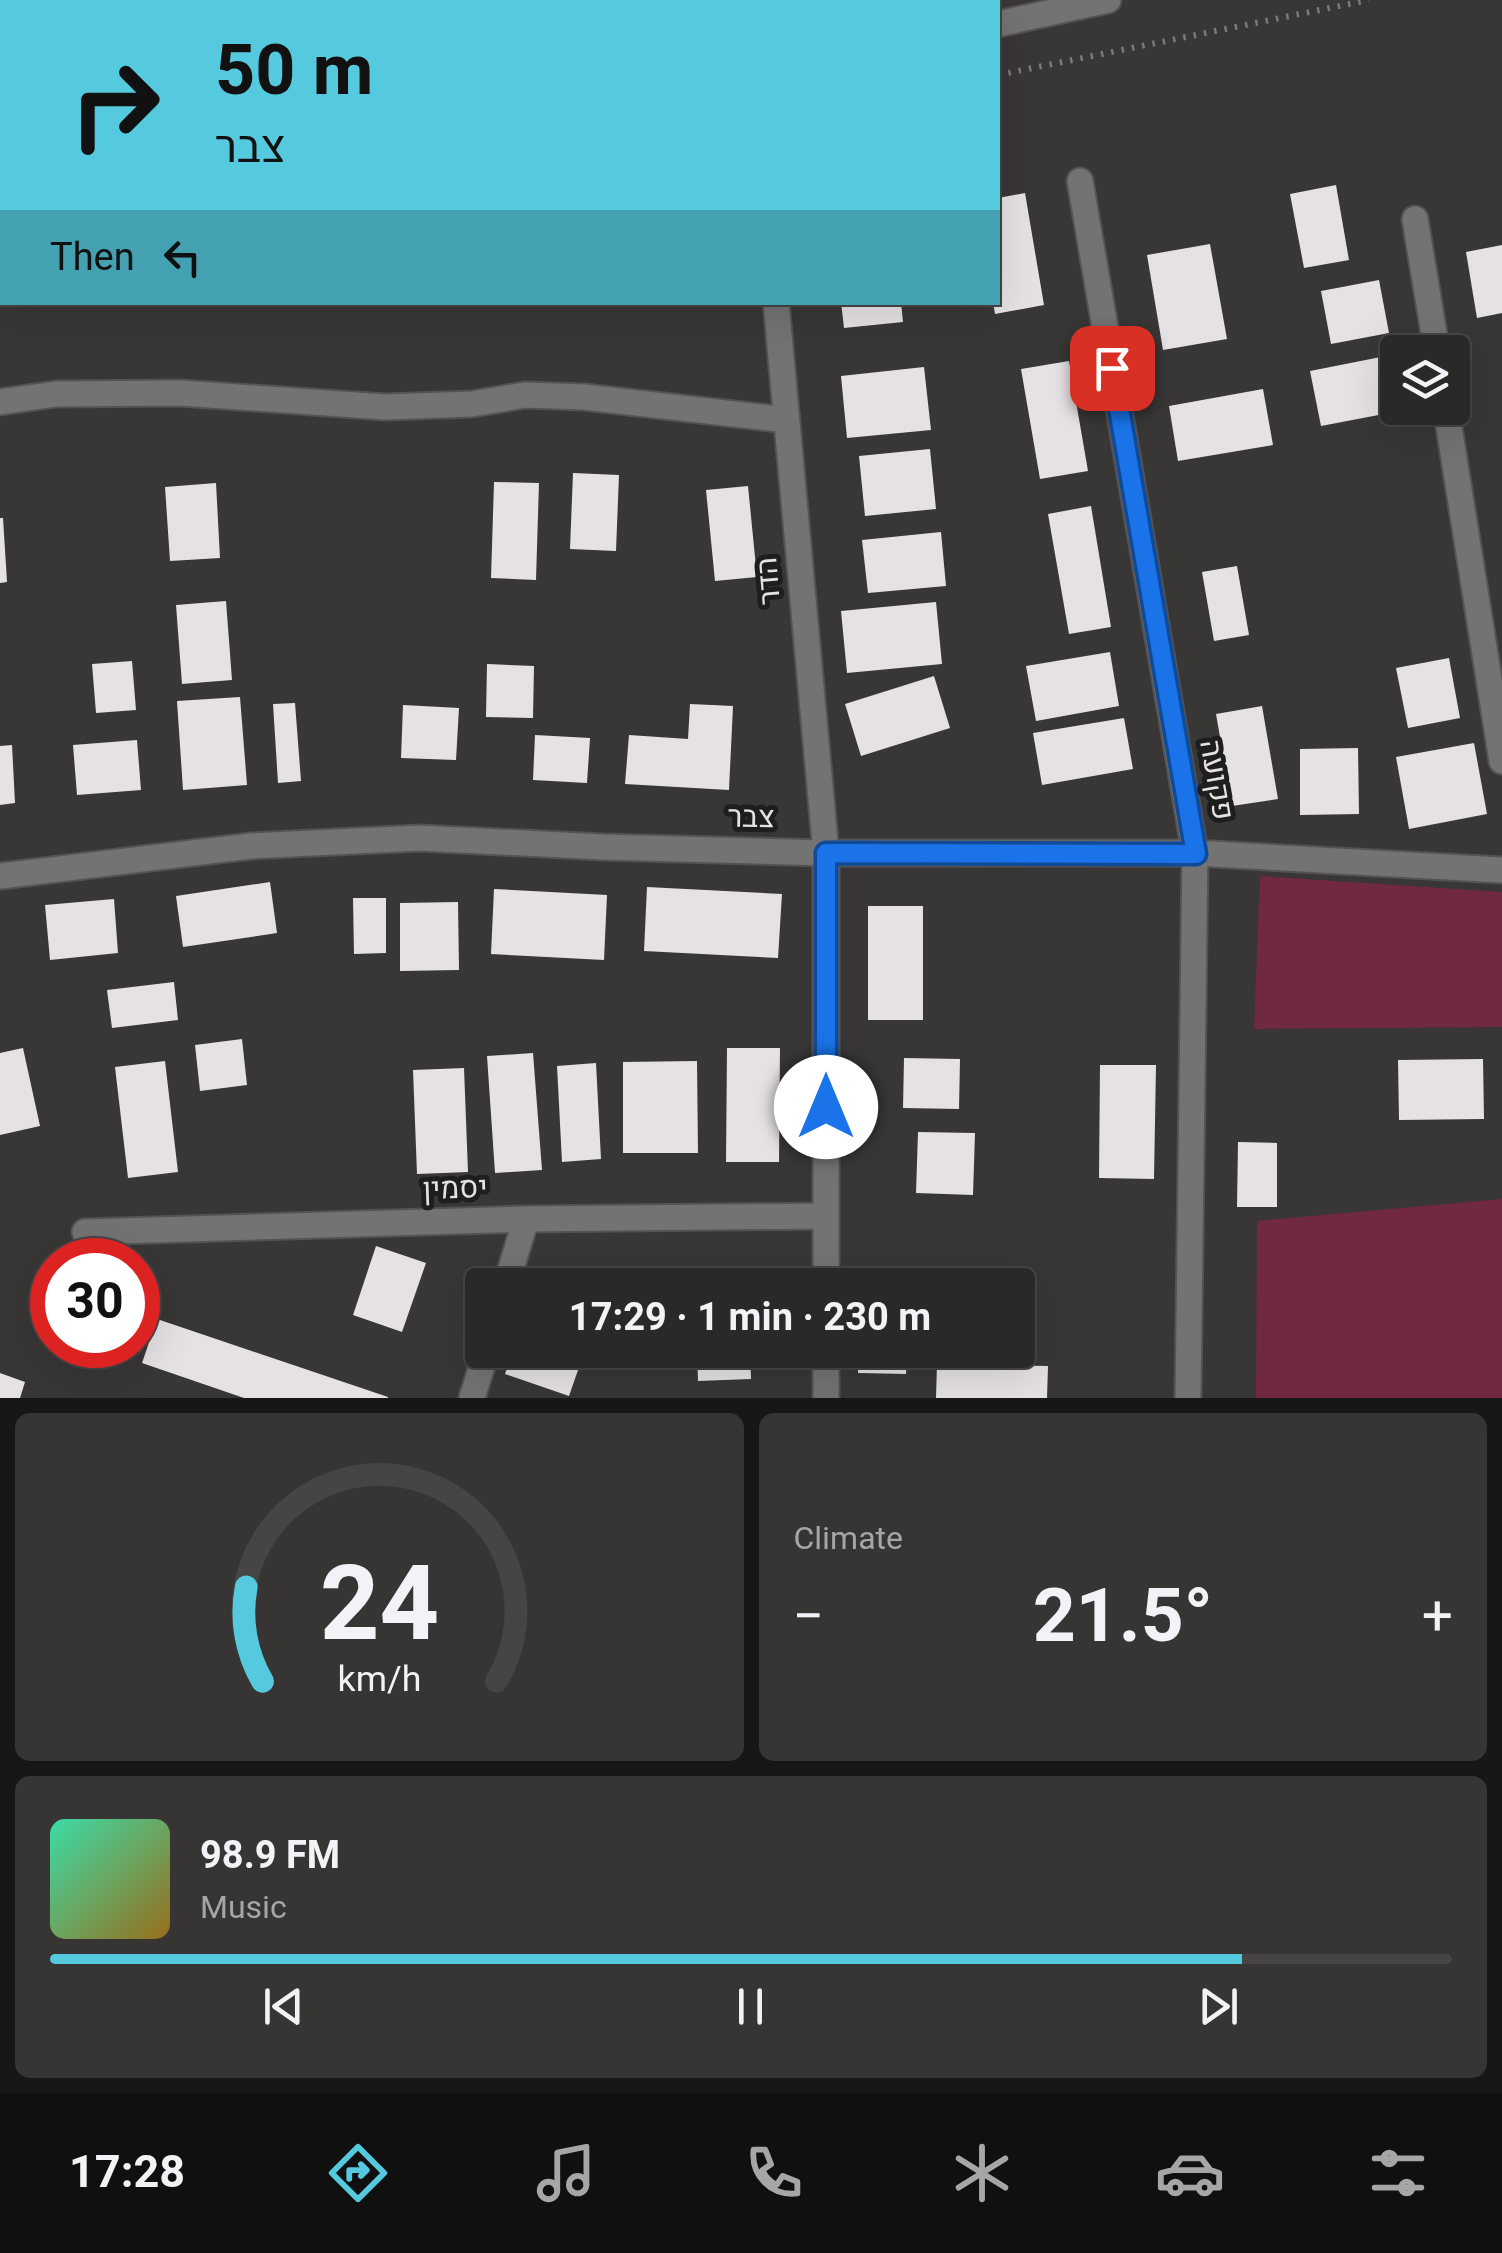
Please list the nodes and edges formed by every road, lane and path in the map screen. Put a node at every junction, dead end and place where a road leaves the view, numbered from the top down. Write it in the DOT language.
graph roads {
  1 [pos="1108,0"];
  2 [pos="1370,0"];
  3 [pos="1000,24"];
  4 [pos="1000,75"];
  5 [pos="1080,181"];
  6 [pos="1415,219"];
  7 [pos="776,305"];
  8 [pos="1434,335"];
  9 [pos="0,402"];
  10 [pos="786,420"];
  11 [pos="1449,425"];
  12 [pos="1502,761"];
  13 [pos="826,853"];
  14 [pos="1196,854"];
  15 [pos="1502,870"];
  16 [pos="0,876"];
  17 [pos="826,1216"];
  18 [pos="526,1219"];
  19 [pos="86,1232"];
  20 [pos="511,1268"];
  21 [pos="826,1268"];
  22 [pos="481,1368"];
  23 [pos="826,1368"];
  24 [pos="472,1398"];
  25 [pos="826,1398"];
  26 [pos="1188,1398"];
  1 -- 3 [label="street"];
  2 -- 4 [label="path"];
  5 -- 14 [label="street, פקועה"];
  6 -- 8 [label="street"];
  7 -- 10 [label="street, הדר"];
  9 -- 10 [label="street"];
  10 -- 13 [label="street, הדר"];
  11 -- 12 [label="street"];
  13 -- 14 [label="street, צבר"];
  13 -- 16 [label="street, צבר"];
  13 -- 17 [label="street"];
  14 -- 15 [label="street, צבר"];
  14 -- 26 [label="street, פקועה"];
  17 -- 18 [label="street, יסמין"];
  17 -- 21 [label="street"];
  18 -- 19 [label="street, יסמין"];
  18 -- 20 [label="street"];
  22 -- 24 [label="street"];
  23 -- 25 [label="street"];
}
